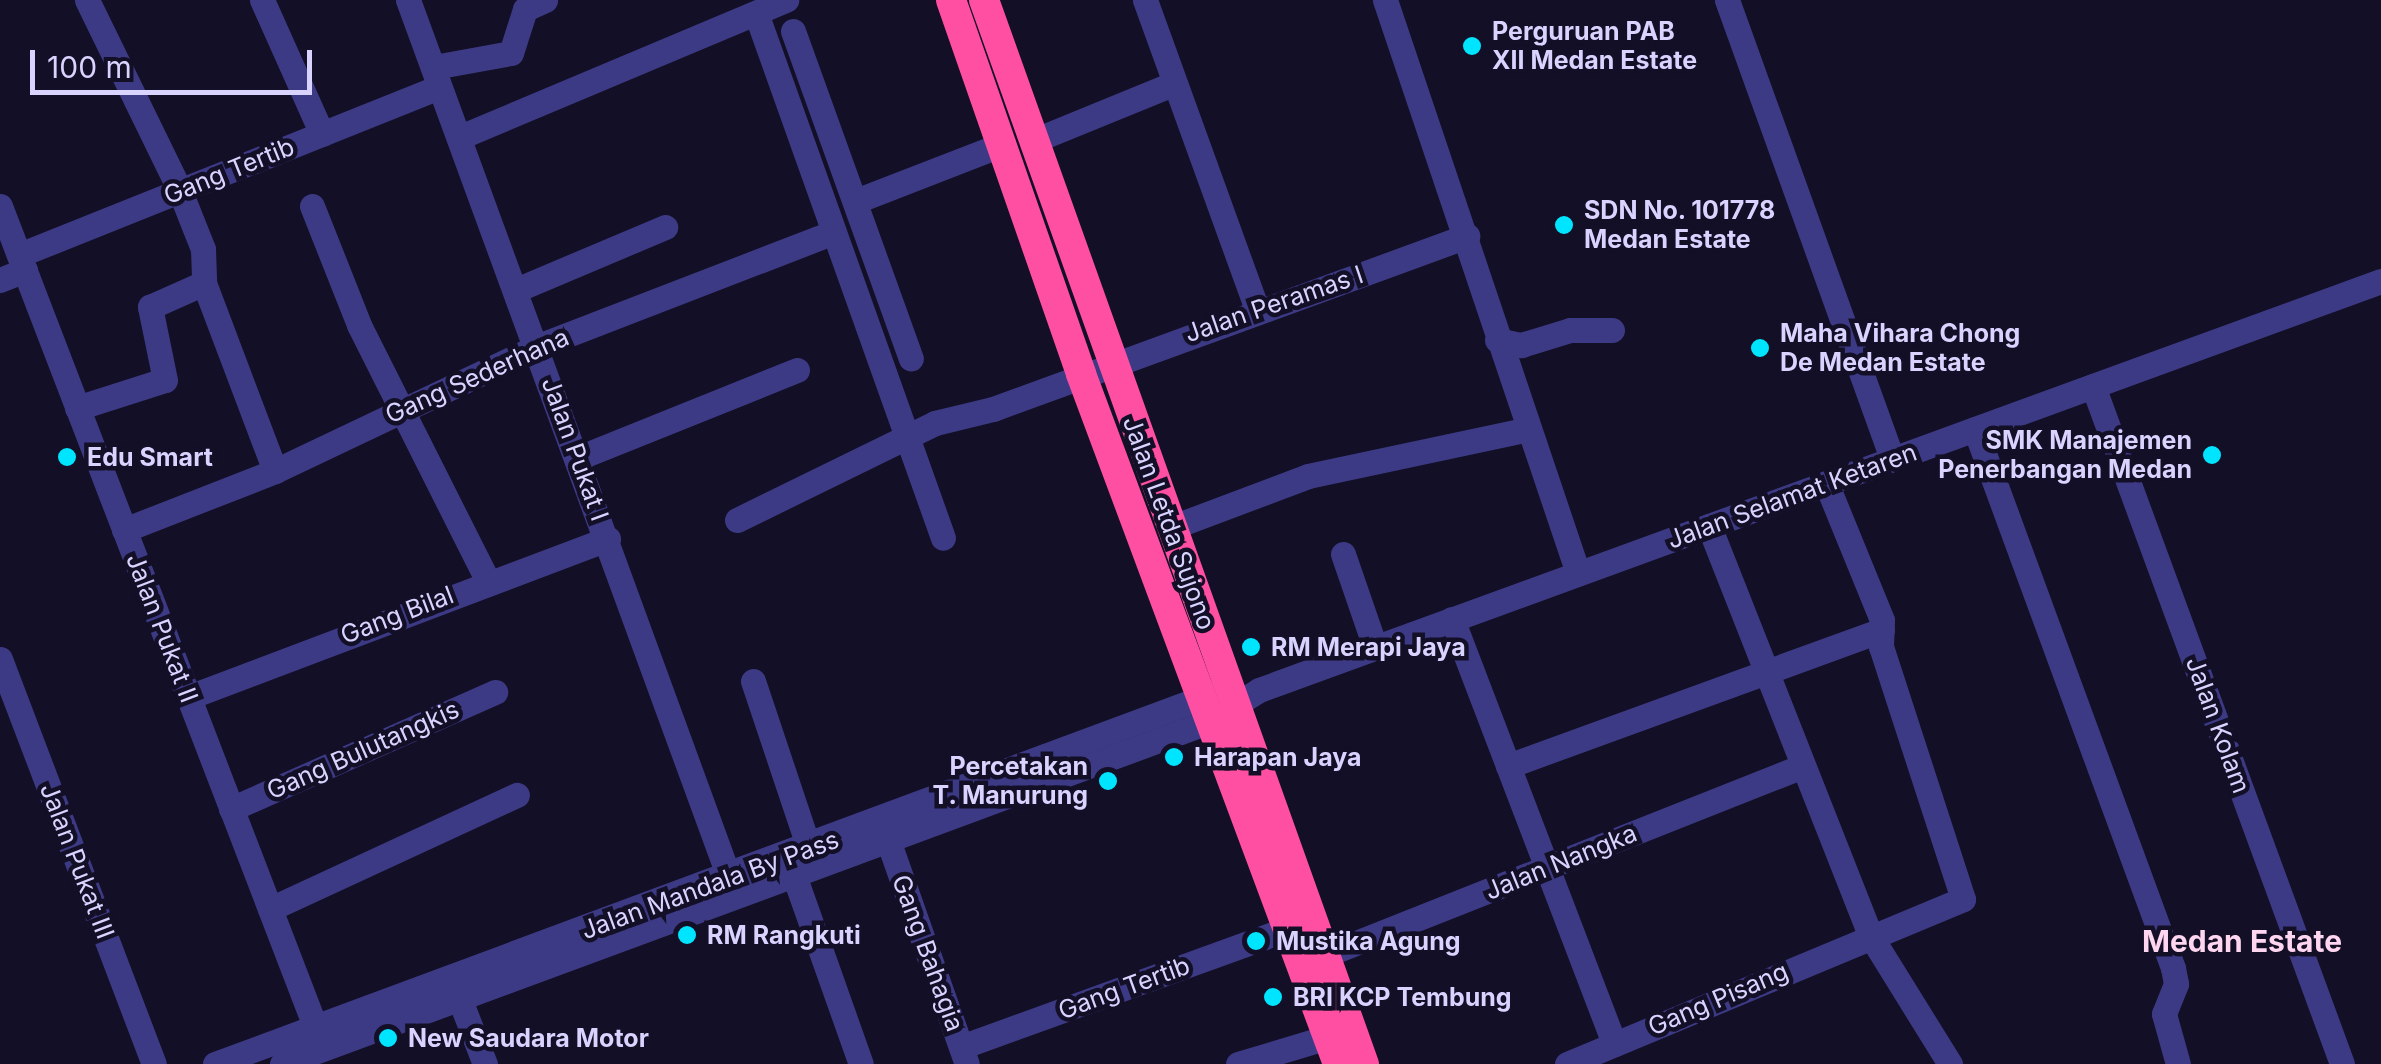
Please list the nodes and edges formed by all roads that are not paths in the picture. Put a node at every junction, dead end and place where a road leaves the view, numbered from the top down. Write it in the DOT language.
graph roads {
  1 [pos="86,0"];
  2 [pos="262,0"];
  3 [pos="408,0"];
  4 [pos="545,0"];
  5 [pos="952,0"];
  6 [pos="984,0"];
  7 [pos="1146,0"];
  8 [pos="1384,0"];
  9 [pos="1727,0"];
  10 [pos="771,5"];
  11 [pos="793,31"];
  12 [pos="437,77"];
  13 [pos="1175,83"];
  14 [pos="322,134"];
  15 [pos="460,137"];
  16 [pos="1018,142"];
  17 [pos="180,191"];
  18 [pos="856,202"];
  19 [pos="0,206"];
  20 [pos="312,206"];
  21 [pos="665,227"];
  22 [pos="834,232"];
  23 [pos="1466,236"];
  24 [pos="22,263"];
  25 [pos="0,280"];
  26 [pos="2381,281"];
  27 [pos="204,284"];
  28 [pos="516,290"];
  29 [pos="1258,309"];
  30 [pos="1612,330"];
  31 [pos="1497,340"];
  32 [pos="536,347"];
  33 [pos="912,358"];
  34 [pos="1096,368"];
  35 [pos="797,370"];
  36 [pos="2093,386"];
  37 [pos="78,408"];
  38 [pos="403,408"];
  39 [pos="1529,429"];
  40 [pos="1976,429"];
  41 [pos="906,436"];
  42 [pos="578,458"];
  43 [pos="1892,459"];
  44 [pos="275,471"];
  45 [pos="1826,483"];
  46 [pos="737,520"];
  47 [pos="1709,526"];
  48 [pos="1170,528"];
  49 [pos="124,530"];
  50 [pos="608,538"];
  51 [pos="943,538"];
  52 [pos="1342,554"];
  53 [pos="1578,573"];
  54 [pos="487,579"];
  55 [pos="1452,619"];
  56 [pos="1882,630"];
  57 [pos="1375,647"];
  58 [pos="0,658"];
  59 [pos="1764,671"];
  60 [pos="753,681"];
  61 [pos="494,692"];
  62 [pos="188,697"];
  63 [pos="1219,704"];
  64 [pos="1508,766"];
  65 [pos="1800,767"];
  66 [pos="517,795"];
  67 [pos="231,808"];
  68 [pos="889,843"];
  69 [pos="809,848"];
  70 [pos="1549,866"];
  71 [pos="795,878"];
  72 [pos="734,889"];
  73 [pos="270,909"];
  74 [pos="1287,928"];
  75 [pos="1870,935"];
  76 [pos="1323,956"];
  77 [pos="460,1000"];
  78 [pos="319,1038"];
  79 [pos="349,1041"];
  80 [pos="1614,1044"];
  81 [pos="1332,1050"];
  82 [pos="964,1056"];
  83 [pos="154,1064"];
  84 [pos="215,1064"];
  85 [pos="282,1064"];
  86 [pos="485,1064"];
  87 [pos="861,1064"];
  88 [pos="1238,1064"];
  89 [pos="1364,1064"];
  90 [pos="1567,1064"];
  91 [pos="1950,1064"];
  92 [pos="2178,1064"];
  93 [pos="2342,1064"];
  1 -- 17 [label="street"];
  2 -- 14 [label="street"];
  3 -- 12 [label="street, Jalan Pukat I"];
  4 -- 12 [label="street, Gang Tertib"];
  5 -- 16 [label="highway, Jalan Letda Sujono"];
  6 -- 16 [label="highway, Jalan Letda Sujono"];
  7 -- 13 [label="street"];
  8 -- 23 [label="street"];
  9 -- 43 [label="street"];
  10 -- 15 [label="street"];
  10 -- 22 [label="street"];
  11 -- 18 [label="street"];
  12 -- 14 [label="street, Gang Tertib"];
  12 -- 15 [label="street, Jalan Pukat I"];
  13 -- 16 [label="street"];
  13 -- 29 [label="street"];
  14 -- 17 [label="street, Gang Tertib"];
  15 -- 28 [label="street, Jalan Pukat I"];
  16 -- 18 [label="street"];
  16 -- 34 [label="highway, Jalan Letda Sujono"];
  17 -- 24 [label="street, Gang Tertib"];
  17 -- 27 [label="street"];
  18 -- 33 [label="street"];
  19 -- 24 [label="street, Jalan Pukat II"];
  20 -- 38 [label="street"];
  21 -- 28 [label="street"];
  22 -- 32 [label="street, Gang Sederhana"];
  22 -- 41 [label="street"];
  23 -- 29 [label="street, Jalan Peramas I"];
  23 -- 31 [label="street"];
  24 -- 25 [label="street, Gang Tertib"];
  24 -- 37 [label="street, Jalan Pukat II"];
  26 -- 36 [label="street, Jalan Selamat Ketaren"];
  27 -- 37 [label="street"];
  27 -- 44 [label="street"];
  28 -- 32 [label="street, Jalan Pukat I"];
  29 -- 34 [label="street, Jalan Peramas I"];
  30 -- 31 [label="street"];
  31 -- 39 [label="street"];
  32 -- 38 [label="street, Gang Sederhana"];
  32 -- 42 [label="street, Jalan Pukat I"];
  34 -- 41 [label="street, Jalan Peramas I"];
  34 -- 48 [label="highway, Jalan Letda Sujono"];
  34 -- 63 [label="highway, Jalan Letda Sujono"];
  35 -- 42 [label="street"];
  36 -- 40 [label="street, Jalan Selamat Ketaren"];
  36 -- 93 [label="street, Jalan Kolam"];
  37 -- 49 [label="street, Jalan Pukat II"];
  38 -- 44 [label="street, Gang Sederhana"];
  38 -- 54 [label="street"];
  39 -- 48 [label="street"];
  39 -- 53 [label="street"];
  40 -- 43 [label="street, Jalan Selamat Ketaren"];
  40 -- 92 [label="street"];
  41 -- 46 [label="street, Jalan Peramas I"];
  41 -- 51 [label="street"];
  42 -- 50 [label="street, Jalan Pukat I"];
  43 -- 45 [label="street, Jalan Selamat Ketaren"];
  44 -- 49 [label="street, Gang Sederhana"];
  45 -- 47 [label="street, Jalan Selamat Ketaren"];
  45 -- 56 [label="street"];
  47 -- 53 [label="street, Jalan Selamat Ketaren"];
  47 -- 59 [label="street"];
  48 -- 63 [label="highway, Jalan Letda Sujono"];
  49 -- 62 [label="street, Jalan Pukat II"];
  50 -- 54 [label="street, Gang Bilal"];
  50 -- 72 [label="street, Jalan Pukat I"];
  52 -- 57 [label="street"];
  53 -- 55 [label="street, Jalan Selamat Ketaren"];
  54 -- 62 [label="street, Gang Bilal"];
  55 -- 57 [label="street, Jalan Selamat Ketaren"];
  55 -- 64 [label="street"];
  56 -- 59 [label="street"];
  56 -- 75 [label="street, Gang Pisang"];
  57 -- 63 [label="street, Jalan Selamat Ketaren"];
  58 -- 83 [label="street, Jalan Pukat III"];
  59 -- 64 [label="street"];
  59 -- 65 [label="street"];
  60 -- 69 [label="street"];
  61 -- 67 [label="street, Gang Bulutangkis"];
  62 -- 67 [label="street, Jalan Pukat II"];
  63 -- 68 [label="street, Jalan Mandala By Pass"];
  63 -- 69 [label="street, Jalan Mandala By Pass"];
  63 -- 74 [label="highway, Jalan Letda Sujono"];
  63 -- 76 [label="highway, Jalan Letda Sujono"];
  64 -- 70 [label="street"];
  65 -- 70 [label="street, Jalan Nangka"];
  65 -- 75 [label="street"];
  66 -- 73 [label="street"];
  67 -- 73 [label="street, Jalan Pukat II"];
  68 -- 71 [label="street, Jalan Mandala By Pass"];
  68 -- 82 [label="street, Gang Bahagia"];
  69 -- 72 [label="street, Jalan Mandala By Pass"];
  70 -- 76 [label="street, Jalan Nangka"];
  70 -- 80 [label="street"];
  71 -- 72 [label="street, Jalan Mandala By Pass"];
  71 -- 87 [label="street"];
  72 -- 77 [label="street, Jalan Mandala By Pass"];
  72 -- 79 [label="street, Jalan Mandala By Pass"];
  73 -- 78 [label="street, Jalan Pukat II"];
  74 -- 81 [label="highway, Jalan Letda Sujono"];
  74 -- 82 [label="street, Gang Tertib"];
  75 -- 80 [label="street, Gang Pisang"];
  75 -- 91 [label="street"];
  76 -- 89 [label="highway, Jalan Letda Sujono"];
  77 -- 79 [label="street, Jalan Mandala By Pass"];
  77 -- 86 [label="street"];
  78 -- 79 [label="street, Jalan Mandala By Pass"];
  78 -- 84 [label="street, Jalan Mandala By Pass"];
  78 -- 85 [label="street, Jalan Mandala By Pass"];
  80 -- 90 [label="street, Gang Pisang"];
  81 -- 88 [label="street"];
}
